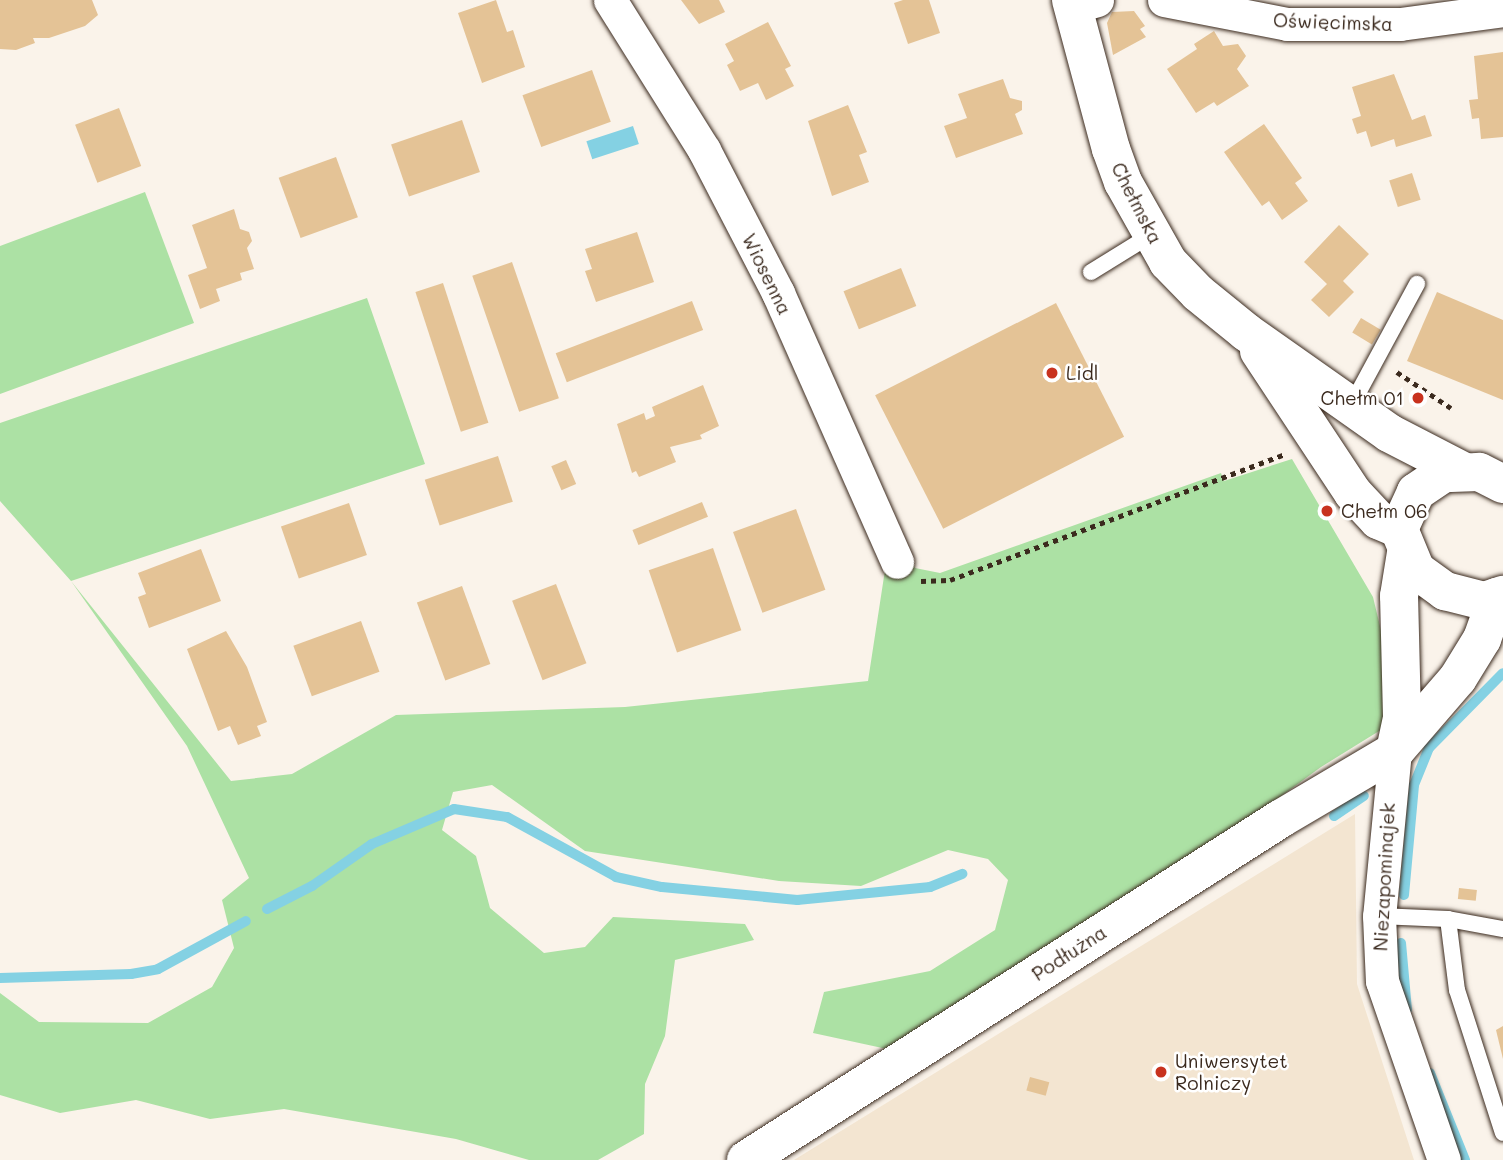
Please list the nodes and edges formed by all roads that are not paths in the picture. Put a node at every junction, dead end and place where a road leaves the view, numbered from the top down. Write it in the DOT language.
graph roads {
  1 [pos="610,0"];
  2 [pos="1164,0"];
  3 [pos="1080,2"];
  4 [pos="1503,10"];
  5 [pos="1151,235"];
  6 [pos="1091,272"];
  7 [pos="1417,284"];
  8 [pos="1246,332"];
  9 [pos="1351,406"];
  10 [pos="1487,474"];
  11 [pos="1403,541"];
  12 [pos="897,562"];
  13 [pos="1500,596"];
  14 [pos="1395,751"];
  15 [pos="1379,916"];
  16 [pos="1448,919"];
  17 [pos="1503,929"];
  18 [pos="1503,1133"];
  19 [pos="746,1160"];
  20 [pos="1444,1160"];
  1 -- 12 [label="street, Wiosenna"];
  2 -- 4 [label="street, Oświęcimska"];
  3 -- 5 [label="street, Chełmska"];
  5 -- 6 [label="lane"];
  5 -- 8 [label="street, Chełmska"];
  7 -- 9 [label="lane"];
  8 -- 9 [label="street, Chełmska"];
  8 -- 11 [label="street, Chełmska"];
  9 -- 10 [label="street, Chełmska"];
  10 -- 11 [label="street"];
  11 -- 13 [label="street, Chełmska"];
  11 -- 14 [label="street"];
  13 -- 14 [label="street, Podłużna"];
  14 -- 15 [label="street, Niezapominajek"];
  14 -- 19 [label="street, Podłużna"];
  15 -- 16 [label="lane"];
  15 -- 20 [label="street, Niezapominajek"];
  16 -- 17 [label="lane"];
  16 -- 18 [label="lane"];
}
